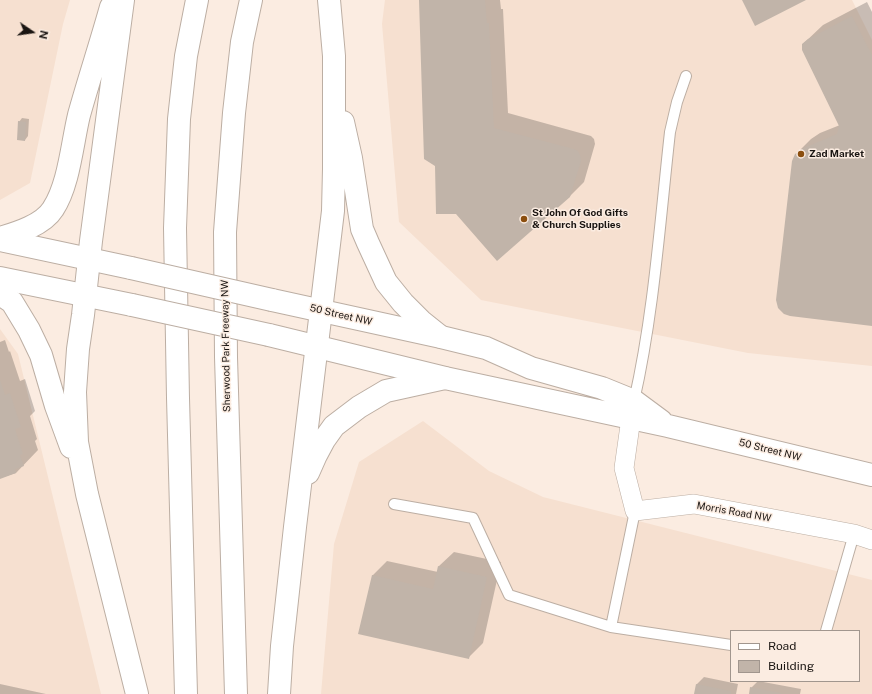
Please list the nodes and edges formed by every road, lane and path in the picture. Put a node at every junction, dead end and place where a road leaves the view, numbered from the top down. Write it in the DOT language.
graph roads {
  1 [pos="113,0"];
  2 [pos="123,0"];
  3 [pos="197,0"];
  4 [pos="251,0"];
  5 [pos="329,0"];
  6 [pos="686,76"];
  7 [pos="334,94"];
  8 [pos="0,239"];
  9 [pos="90,260"];
  10 [pos="0,278"];
  11 [pos="0,294"];
  12 [pos="85,296"];
  13 [pos="320,310"];
  14 [pos="441,337"];
  15 [pos="316,346"];
  16 [pos="445,378"];
  17 [pos="632,409"];
  18 [pos="872,475"];
  19 [pos="87,494"];
  20 [pos="298,498"];
  21 [pos="394,504"];
  22 [pos="635,511"];
  23 [pos="854,534"];
  24 [pos="872,540"];
  25 [pos="611,627"];
  26 [pos="826,630"];
  27 [pos="730,645"];
  28 [pos="137,694"];
  29 [pos="186,694"];
  30 [pos="236,694"];
  31 [pos="280,694"];
  1 -- 8 [label="main road"];
  2 -- 9 [label="main road"];
  3 -- 29 [label="main road"];
  4 -- 30 [label="main road, Sherwood Park Freeway NW"];
  5 -- 7 [label="main road"];
  6 -- 17 [label="lane"];
  7 -- 13 [label="main road"];
  7 -- 14 [label="main road"];
  8 -- 9 [label="main road, 50 Street NW"];
  9 -- 12 [label="main road"];
  9 -- 13 [label="main road, 50 Street NW, bridge"];
  10 -- 12 [label="main road, 50 Street NW"];
  11 -- 19 [label="main road"];
  12 -- 15 [label="main road, 50 Street NW, bridge"];
  12 -- 19 [label="main road"];
  13 -- 14 [label="main road, 50 Street NW"];
  13 -- 15 [label="main road"];
  14 -- 17 [label="main road, 50 Street NW"];
  15 -- 16 [label="main road, 50 Street NW"];
  15 -- 20 [label="main road"];
  16 -- 17 [label="main road, 50 Street NW"];
  16 -- 20 [label="main road"];
  17 -- 18 [label="main road, 50 Street NW"];
  17 -- 22 [label="street"];
  19 -- 28 [label="main road"];
  20 -- 31 [label="main road"];
  21 -- 25 [label="lane"];
  22 -- 23 [label="street, Morris Road NW"];
  22 -- 25 [label="lane"];
  23 -- 24 [label="street, Morris Road NW"];
  23 -- 26 [label="lane"];
  25 -- 27 [label="lane"];
}
